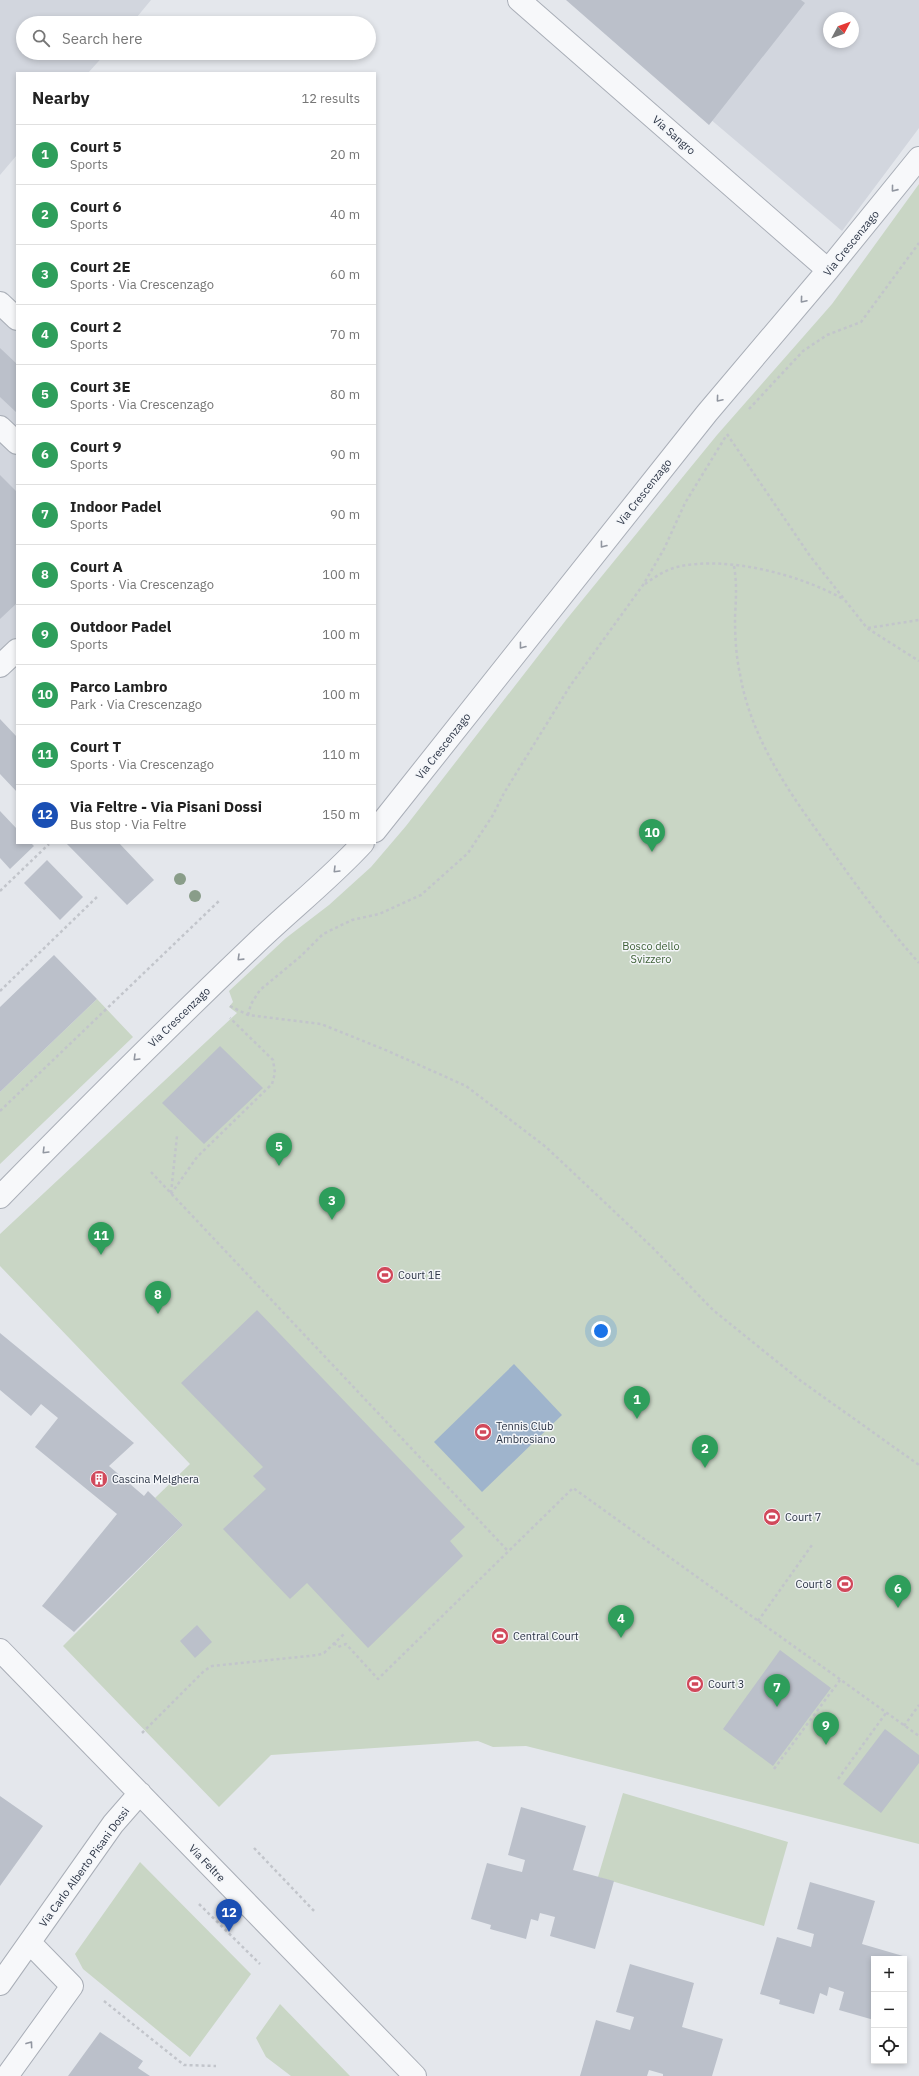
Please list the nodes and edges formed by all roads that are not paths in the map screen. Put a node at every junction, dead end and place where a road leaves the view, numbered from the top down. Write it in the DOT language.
graph roads {
  1 [pos="519,0"];
  2 [pos="919,158"];
  3 [pos="828,270"];
  4 [pos="0,303"];
  5 [pos="16,318"];
  6 [pos="16,651"];
  7 [pos="0,666"];
  8 [pos="376,830"];
  9 [pos="362,844"];
  10 [pos="0,1197"];
  11 [pos="0,1650"];
  12 [pos="140,1793"];
  13 [pos="30,1943"];
  14 [pos="0,1984"];
  15 [pos="7,2076"];
  16 [pos="415,2076"];
  1 -- 3 [label="street, Via Sangro"];
  2 -- 3 [label="street, Via Crescenzago, one-way"];
  3 -- 8 [label="street, Via Crescenzago, one-way"];
  4 -- 5 [label="street"];
  6 -- 7 [label="street"];
  9 -- 10 [label="street, Via Crescenzago, one-way"];
  11 -- 12 [label="street, Via Feltre"];
  12 -- 13 [label="street, Via Carlo Alberto Pisani Dossi"];
  12 -- 16 [label="street, Via Feltre"];
  13 -- 14 [label="street, Via Carlo Alberto Pisani Dossi"];
  15 -- 13 [label="street, one-way"];
}
